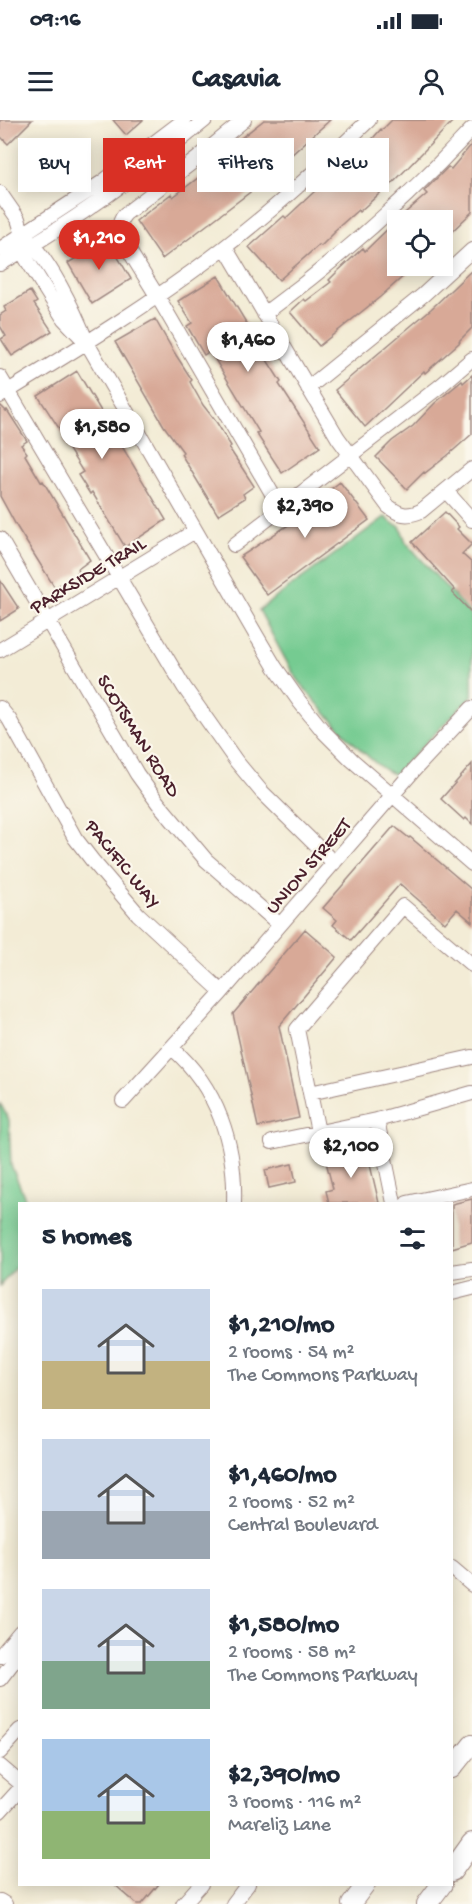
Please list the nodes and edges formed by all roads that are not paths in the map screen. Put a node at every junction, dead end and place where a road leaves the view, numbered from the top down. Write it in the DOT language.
graph roads {
  1 [pos="184,120"];
  2 [pos="205,120"];
  3 [pos="244,120"];
  4 [pos="369,120"];
  5 [pos="472,129"];
  6 [pos="0,193"];
  7 [pos="23,235"];
  8 [pos="225,247"];
  9 [pos="28,248"];
  10 [pos="0,249"];
  11 [pos="472,250"];
  12 [pos="0,264"];
  13 [pos="157,296"];
  14 [pos="264,314"];
  15 [pos="87,343"];
  16 [pos="472,359"];
  17 [pos="0,377"];
  18 [pos="308,388"];
  19 [pos="4,393"];
  20 [pos="351,456"];
  21 [pos="472,469"];
  22 [pos="446,490"];
  23 [pos="281,509"];
  24 [pos="472,520"];
  25 [pos="195,531"];
  26 [pos="0,539"];
  27 [pos="234,545"];
  28 [pos="119,577"];
  29 [pos="48,619"];
  30 [pos="0,650"];
  31 [pos="0,708"];
  32 [pos="472,708"];
  33 [pos="392,796"];
  34 [pos="334,863"];
  35 [pos="472,864"];
  36 [pos="280,925"];
  37 [pos="472,965"];
  38 [pos="222,992"];
  39 [pos="172,1048"];
  40 [pos="472,1057"];
  41 [pos="310,1093"];
  42 [pos="472,1093"];
  43 [pos="123,1101"];
  44 [pos="377,1120"];
  45 [pos="318,1132"];
  46 [pos="272,1142"];
  47 [pos="472,1189"];
  48 [pos="234,1202"];
  49 [pos="394,1202"];
  50 [pos="412,1202"];
  51 [pos="472,1269"];
  52 [pos="453,1272"];
  53 [pos="472,1288"];
  54 [pos="453,1293"];
  55 [pos="453,1569"];
  56 [pos="472,1585"];
  57 [pos="18,1634"];
  58 [pos="0,1656"];
  59 [pos="18,1656"];
  60 [pos="0,1679"];
  61 [pos="18,1732"];
  62 [pos="472,1744"];
  63 [pos="0,1752"];
  64 [pos="0,1766"];
  65 [pos="453,1768"];
  66 [pos="18,1781"];
  67 [pos="18,1791"];
  68 [pos="0,1811"];
  69 [pos="472,1843"];
  70 [pos="453,1870"];
  71 [pos="199,1886"];
  72 [pos="246,1886"];
  73 [pos="364,1886"];
  74 [pos="440,1886"];
  75 [pos="0,1901"];
  76 [pos="4,1904"];
  77 [pos="183,1904"];
  78 [pos="233,1904"];
  79 [pos="351,1904"];
  80 [pos="427,1904"];
  1 -- 7 [label="street"];
  2 -- 9 [label="street"];
  3 -- 13 [label="street"];
  4 -- 8 [label="street"];
  5 -- 14 [label="street"];
  6 -- 7 [label="street"];
  7 -- 9 [label="street"];
  7 -- 10 [label="street"];
  8 -- 13 [label="street"];
  8 -- 14 [label="street"];
  9 -- 12 [label="street"];
  9 -- 15 [label="street"];
  11 -- 18 [label="street"];
  13 -- 15 [label="street"];
  13 -- 23 [label="street"];
  14 -- 18 [label="street"];
  15 -- 19 [label="street"];
  15 -- 25 [label="street"];
  16 -- 20 [label="street"];
  17 -- 19 [label="street"];
  18 -- 20 [label="street"];
  19 -- 28 [label="street"];
  20 -- 22 [label="street"];
  20 -- 23 [label="street"];
  21 -- 22 [label="street"];
  22 -- 24 [label="street"];
  23 -- 27 [label="street"];
  25 -- 28 [label="street, PARKSIDE TRAIL"];
  25 -- 33 [label="street"];
  26 -- 29 [label="street, SCOTSMAN ROAD"];
  28 -- 29 [label="street, PARKSIDE TRAIL"];
  28 -- 34 [label="street"];
  29 -- 30 [label="street, PARKSIDE TRAIL"];
  29 -- 36 [label="street, SCOTSMAN ROAD"];
  31 -- 38 [label="street, PACIFIC WAY"];
  32 -- 33 [label="street, UNION STREET"];
  33 -- 34 [label="street, UNION STREET"];
  33 -- 35 [label="street"];
  34 -- 36 [label="street, UNION STREET"];
  36 -- 38 [label="street, UNION STREET"];
  37 -- 41 [label="street"];
  38 -- 39 [label="street, UNION STREET"];
  39 -- 43 [label="street, UNION STREET"];
  39 -- 48 [label="street"];
  40 -- 41 [label="street"];
  41 -- 45 [label="street"];
  42 -- 44 [label="street"];
  44 -- 45 [label="street"];
  44 -- 49 [label="street"];
  45 -- 46 [label="street"];
  47 -- 50 [label="street"];
  51 -- 52 [label="street"];
  53 -- 54 [label="street"];
  55 -- 56 [label="street"];
  57 -- 58 [label="street"];
  59 -- 60 [label="street"];
  61 -- 63 [label="street"];
  62 -- 65 [label="main road"];
  64 -- 66 [label="street"];
  67 -- 68 [label="street"];
  69 -- 70 [label="highway"];
  71 -- 77 [label="street"];
  72 -- 78 [label="street"];
  73 -- 79 [label="main road"];
  74 -- 80 [label="highway"];
  75 -- 76 [label="street"];
}
